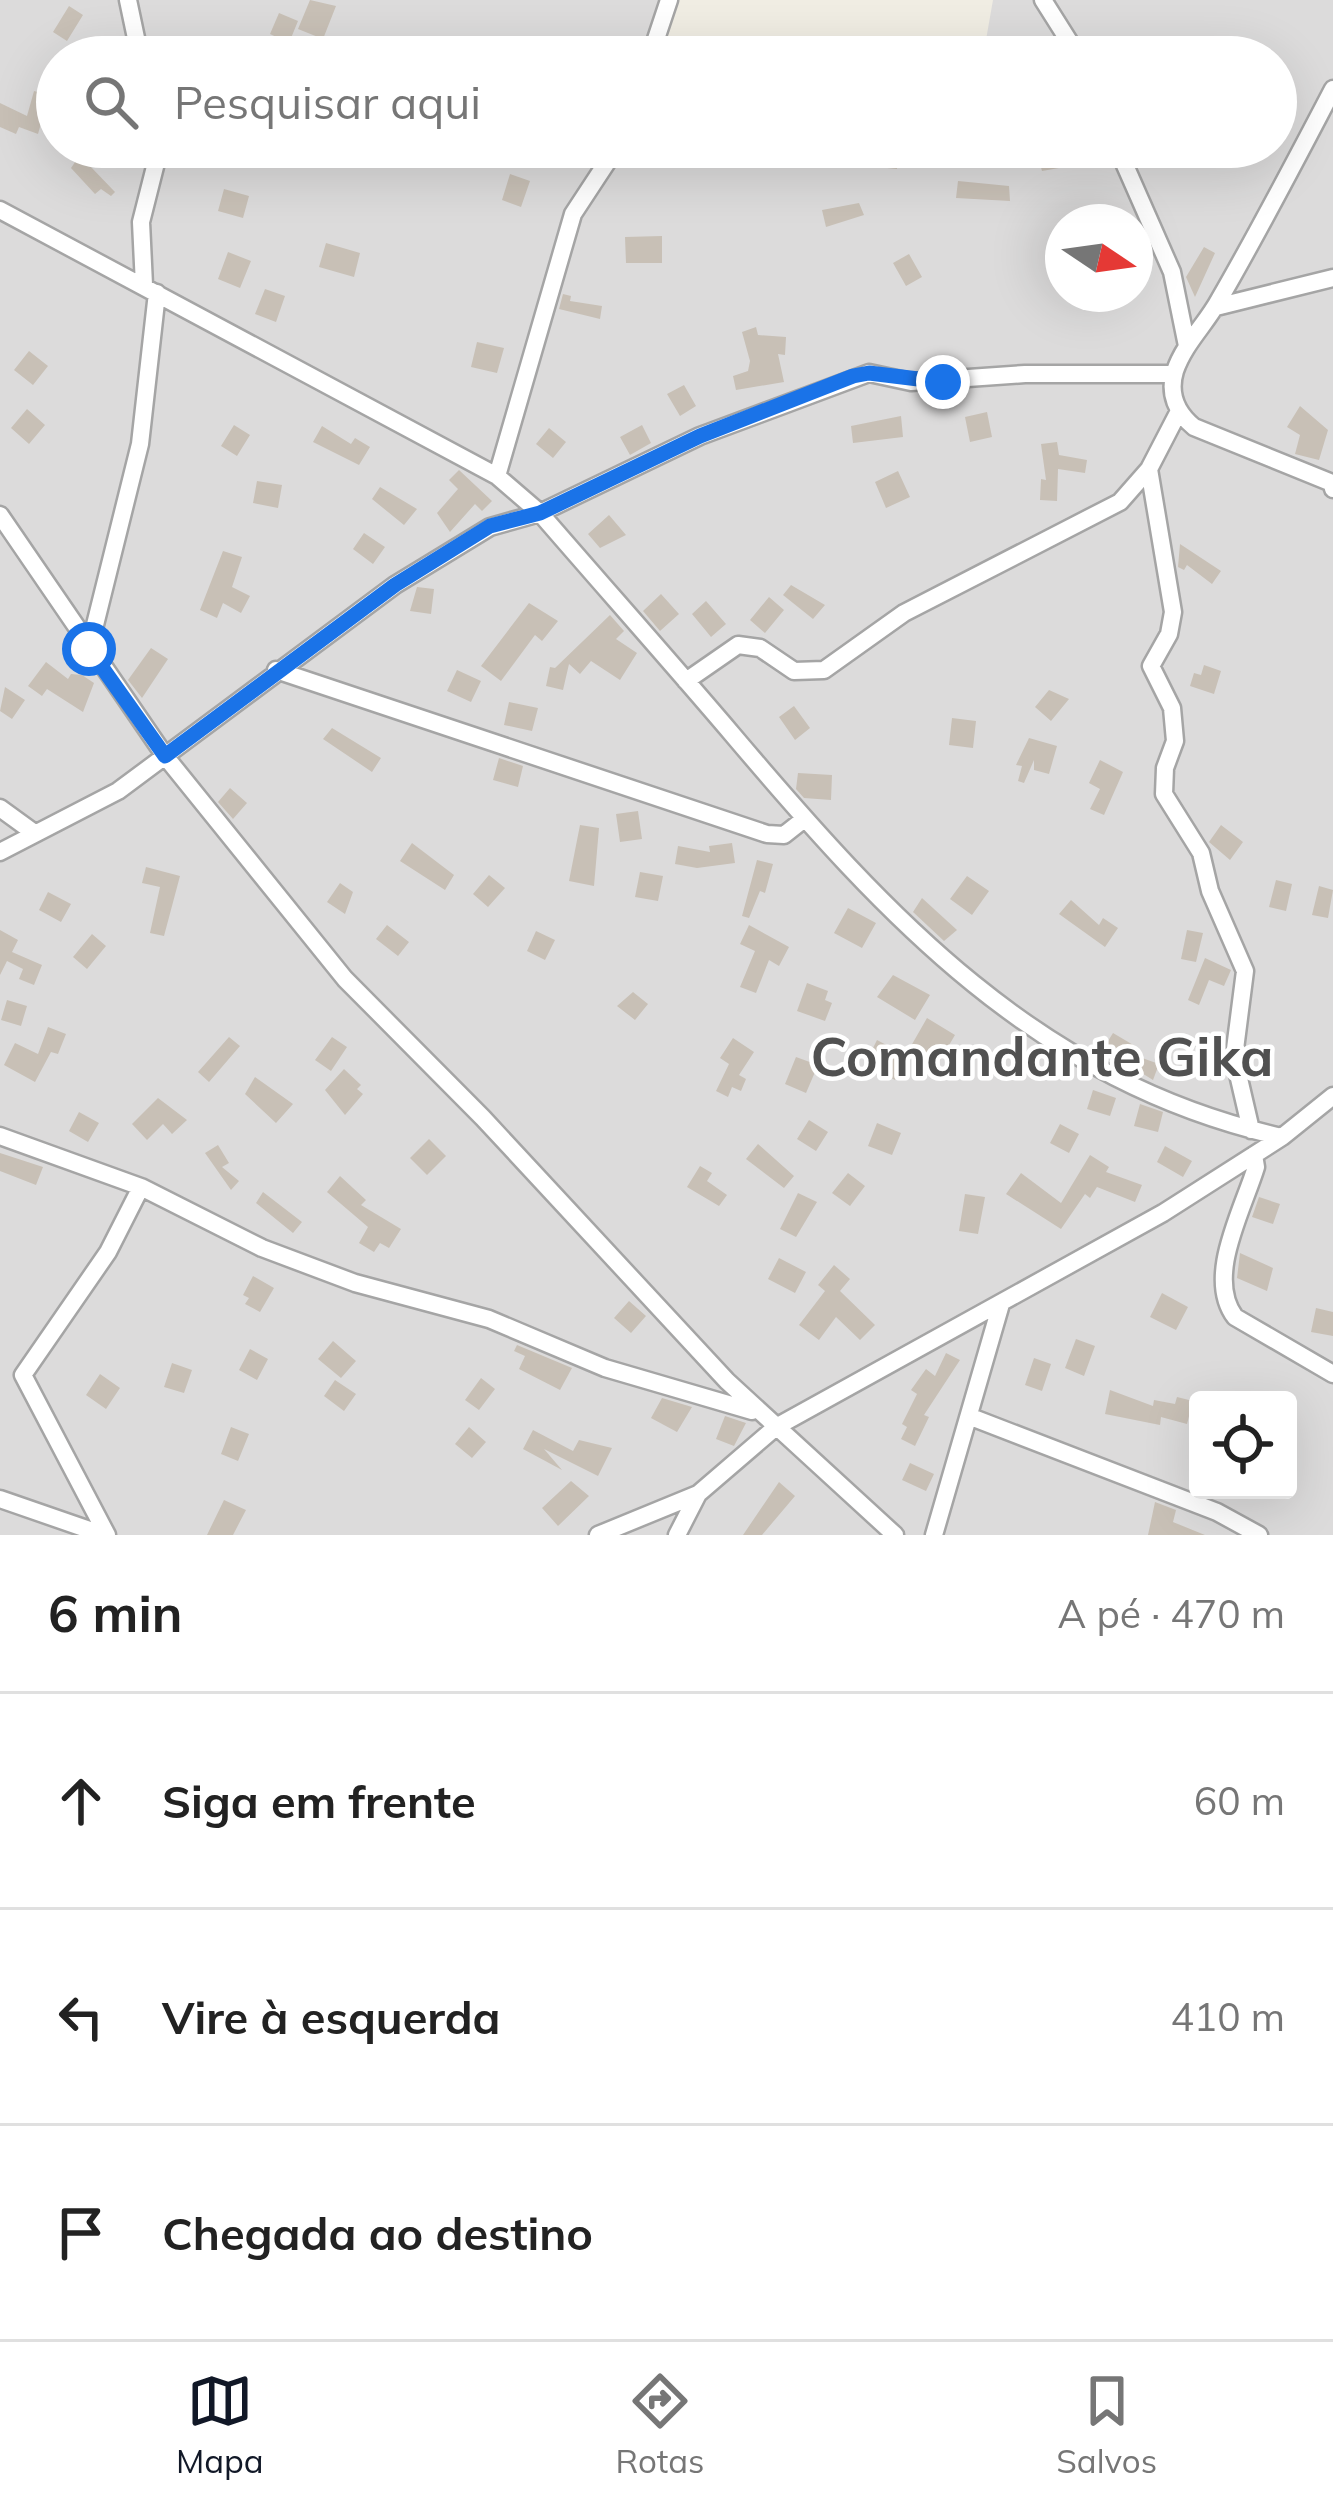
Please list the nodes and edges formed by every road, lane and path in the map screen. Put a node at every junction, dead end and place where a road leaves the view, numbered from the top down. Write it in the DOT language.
graph roads {
  1 [pos="128,0"];
  2 [pos="669,0"];
  3 [pos="1043,0"];
  4 [pos="136,36"];
  5 [pos="657,36"];
  6 [pos="1066,36"];
  7 [pos="1333,89"];
  8 [pos="1297,156"];
  9 [pos="155,168"];
  10 [pos="603,168"];
  11 [pos="1126,168"];
  12 [pos="1291,168"];
  13 [pos="0,210"];
  14 [pos="1333,278"];
  15 [pos="151,289"];
  16 [pos="1216,307"];
  17 [pos="1187,346"];
  18 [pos="1174,374"];
  19 [pos="1178,413"];
  20 [pos="1149,469"];
  21 [pos="497,476"];
  22 [pos="1333,485"];
  23 [pos="540,513"];
  24 [pos="0,515"];
  25 [pos="89,649"];
  26 [pos="276,670"];
  27 [pos="686,681"];
  28 [pos="165,756"];
  29 [pos="0,808"];
  30 [pos="803,820"];
  31 [pos="33,832"];
  32 [pos="0,852"];
  33 [pos="1333,1096"];
  34 [pos="1251,1130"];
  35 [pos="0,1136"];
  36 [pos="1282,1137"];
  37 [pos="1254,1155"];
  38 [pos="141,1187"];
  39 [pos="1001,1304"];
  40 [pos="1333,1374"];
  41 [pos="759,1413"];
  42 [pos="971,1417"];
  43 [pos="776,1427"];
  44 [pos="698,1494"];
  45 [pos="0,1498"];
  46 [pos="106,1535"];
  47 [pos="598,1535"];
  48 [pos="677,1535"];
  49 [pos="895,1535"];
  50 [pos="934,1535"];
  51 [pos="1259,1535"];
  1 -- 4 [label="street"];
  2 -- 5 [label="street"];
  3 -- 6 [label="street"];
  7 -- 8 [label="street"];
  9 -- 15 [label="street"];
  10 -- 21 [label="street"];
  11 -- 17 [label="street"];
  12 -- 16 [label="street"];
  13 -- 15 [label="street"];
  14 -- 16 [label="street"];
  15 -- 21 [label="street"];
  15 -- 25 [label="street"];
  16 -- 17 [label="street"];
  17 -- 18 [label="street"];
  18 -- 19 [label="street"];
  18 -- 23 [label="street"];
  19 -- 20 [label="street"];
  19 -- 22 [label="street"];
  20 -- 27 [label="street"];
  20 -- 34 [label="street"];
  21 -- 23 [label="street"];
  23 -- 26 [label="street"];
  23 -- 27 [label="street"];
  24 -- 25 [label="street"];
  25 -- 28 [label="street"];
  26 -- 28 [label="street"];
  26 -- 30 [label="street"];
  27 -- 30 [label="street"];
  28 -- 31 [label="street"];
  28 -- 41 [label="street"];
  29 -- 31 [label="street"];
  30 -- 34 [label="street"];
  31 -- 32 [label="street"];
  33 -- 36 [label="street"];
  34 -- 36 [label="street"];
  35 -- 38 [label="street"];
  36 -- 37 [label="street"];
  37 -- 39 [label="street"];
  37 -- 40 [label="street"];
  38 -- 41 [label="street"];
  38 -- 46 [label="street"];
  39 -- 42 [label="street"];
  39 -- 43 [label="street"];
  41 -- 43 [label="street"];
  42 -- 50 [label="street"];
  42 -- 51 [label="street"];
  43 -- 44 [label="street"];
  43 -- 49 [label="street"];
  44 -- 47 [label="street"];
  44 -- 48 [label="street"];
  45 -- 46 [label="street"];
}
